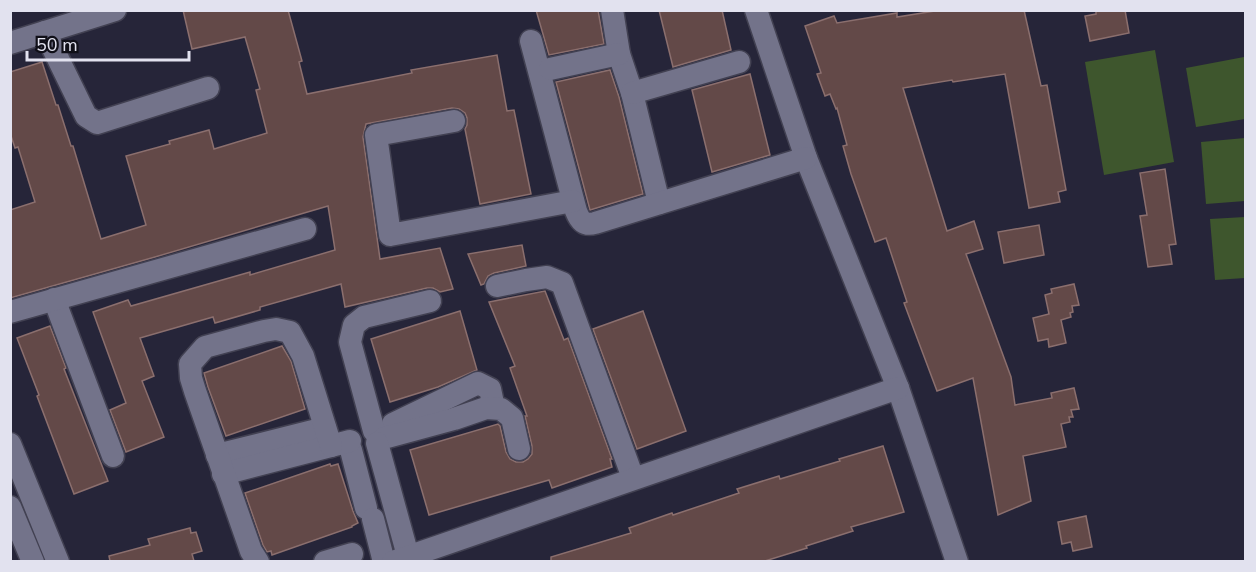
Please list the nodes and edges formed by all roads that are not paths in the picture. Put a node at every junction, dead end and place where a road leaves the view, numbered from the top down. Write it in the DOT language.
graph roads {
  1 [pos="115,10"];
  2 [pos="612,10"];
  3 [pos="756,10"];
  4 [pos="45,32"];
  5 [pos="531,41"];
  6 [pos="10,42"];
  7 [pos="619,54"];
  8 [pos="740,62"];
  9 [pos="550,69"];
  10 [pos="208,88"];
  11 [pos="632,93"];
  12 [pos="454,121"];
  13 [pos="806,158"];
  14 [pos="573,201"];
  15 [pos="659,202"];
  16 [pos="304,229"];
  17 [pos="497,286"];
  18 [pos="54,299"];
  19 [pos="430,301"];
  20 [pos="10,312"];
  21 [pos="898,388"];
  22 [pos="379,436"];
  23 [pos="339,441"];
  24 [pos="10,444"];
  25 [pos="519,449"];
  26 [pos="113,456"];
  27 [pos="220,464"];
  28 [pos="633,478"];
  29 [pos="10,507"];
  30 [pos="352,554"];
  31 [pos="401,559"];
  32 [pos="33,561"];
  33 [pos="58,561"];
  34 [pos="258,561"];
  35 [pos="325,561"];
  36 [pos="384,561"];
  37 [pos="957,561"];
  1 -- 4 [label="street"];
  2 -- 7 [label="street"];
  3 -- 13 [label="street"];
  4 -- 6 [label="street"];
  4 -- 10 [label="street"];
  5 -- 14 [label="street"];
  7 -- 9 [label="street"];
  7 -- 11 [label="street"];
  8 -- 11 [label="street"];
  11 -- 15 [label="street"];
  12 -- 14 [label="street"];
  13 -- 15 [label="street"];
  13 -- 21 [label="street"];
  14 -- 15 [label="street"];
  16 -- 18 [label="street"];
  17 -- 28 [label="street"];
  18 -- 20 [label="street"];
  18 -- 26 [label="street"];
  19 -- 22 [label="street"];
  21 -- 28 [label="street"];
  21 -- 37 [label="street"];
  22 -- 23 [label="street"];
  22 -- 25 [label="street"];
  22 -- 31 [label="street"];
  23 -- 27 [label="street"];
  23 -- 27 [label="street"];
  23 -- 36 [label="street"];
  24 -- 33 [label="street"];
  27 -- 34 [label="street"];
  28 -- 31 [label="street"];
  29 -- 32 [label="street"];
  30 -- 35 [label="street"];
}
